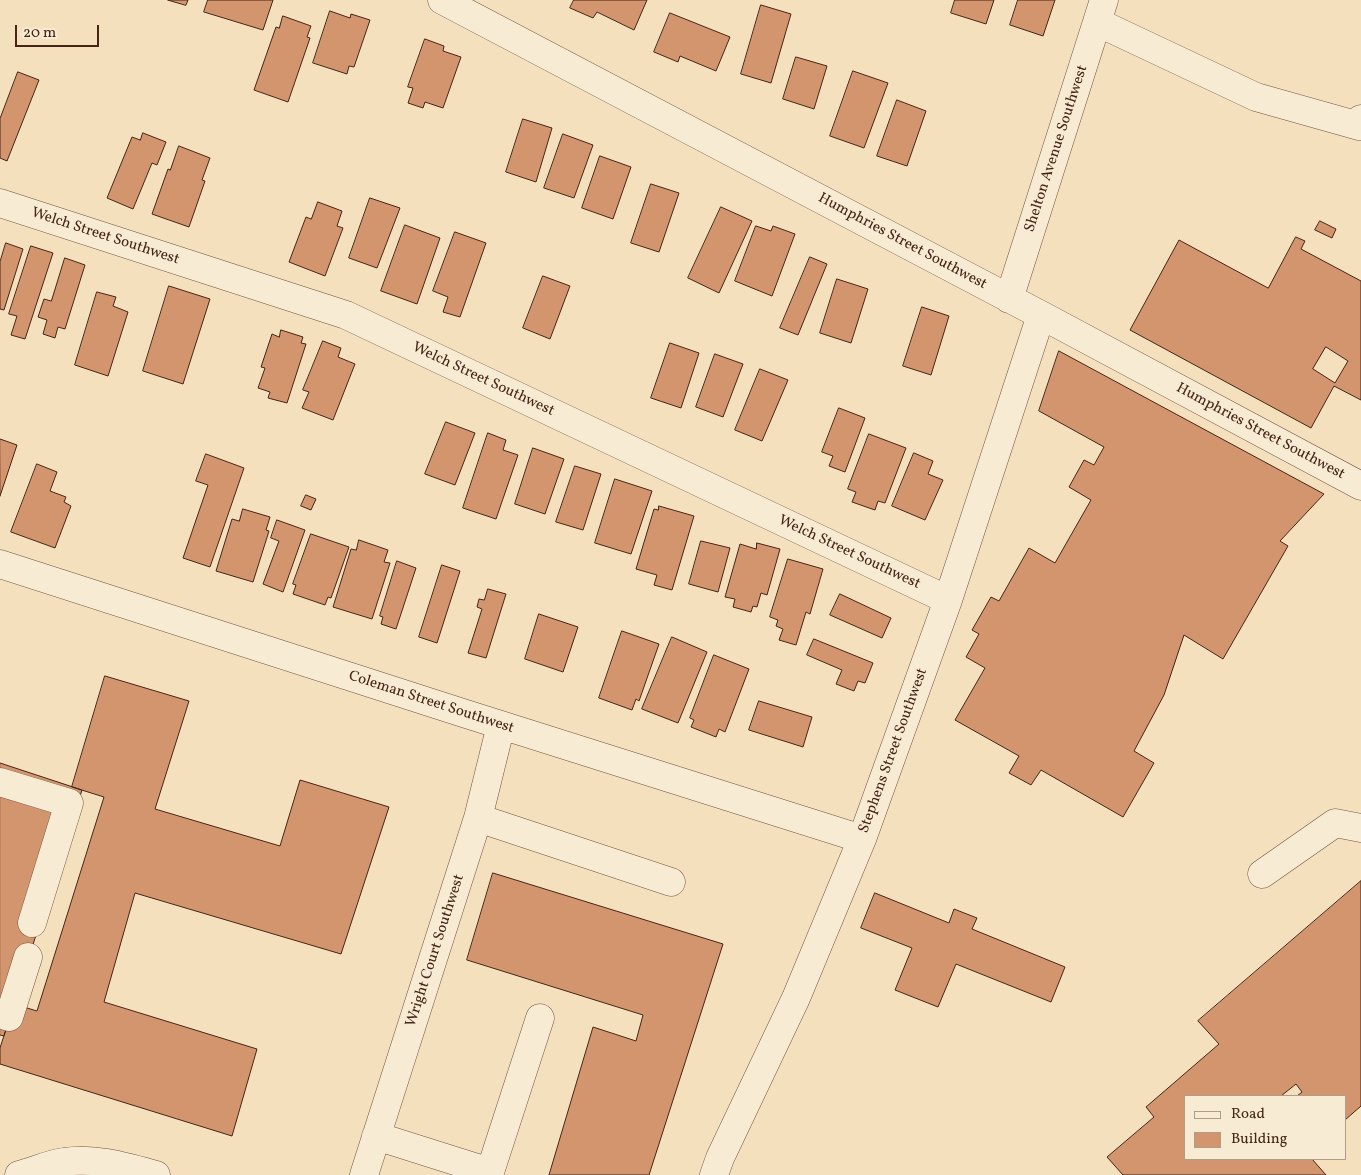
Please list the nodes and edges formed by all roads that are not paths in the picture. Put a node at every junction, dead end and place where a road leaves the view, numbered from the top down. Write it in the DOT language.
graph roads {
  1 [pos="442,0"];
  2 [pos="1101,11"];
  3 [pos="1361,119"];
  4 [pos="0,203"];
  5 [pos="1009,299"];
  6 [pos="1041,315"];
  7 [pos="1361,486"];
  8 [pos="0,564"];
  9 [pos="948,600"];
  10 [pos="502,726"];
  11 [pos="0,782"];
  12 [pos="478,818"];
  13 [pos="1361,828"];
  14 [pos="862,839"];
  15 [pos="1262,874"];
  16 [pos="671,882"];
  17 [pos="32,923"];
  18 [pos="28,957"];
  19 [pos="0,1014"];
  20 [pos="540,1018"];
  21 [pos="376,1136"];
  22 [pos="490,1174"];
  23 [pos="19,1175"];
  24 [pos="156,1175"];
  25 [pos="364,1175"];
  26 [pos="714,1175"];
  1 -- 5 [label="street, Humphries Street Southwest"];
  2 -- 3 [label="street"];
  2 -- 5 [label="street, Shelton Avenue Southwest"];
  4 -- 9 [label="street, Welch Street Southwest"];
  5 -- 6 [label="street, Humphries Street Southwest"];
  6 -- 7 [label="street, Humphries Street Southwest"];
  6 -- 9 [label="street, Stephens Street Southwest"];
  8 -- 10 [label="street, Coleman Street Southwest"];
  9 -- 14 [label="street, Stephens Street Southwest"];
  10 -- 12 [label="street, Wright Court Southwest"];
  10 -- 14 [label="street, Coleman Street Southwest"];
  11 -- 17 [label="street"];
  12 -- 16 [label="street"];
  12 -- 21 [label="street, Wright Court Southwest"];
  13 -- 15 [label="street"];
  14 -- 26 [label="street, Stephens Street Southwest"];
  18 -- 19 [label="street"];
  20 -- 22 [label="street"];
  21 -- 22 [label="street"];
  21 -- 25 [label="street, Wright Court Southwest"];
  23 -- 24 [label="street"];
}
